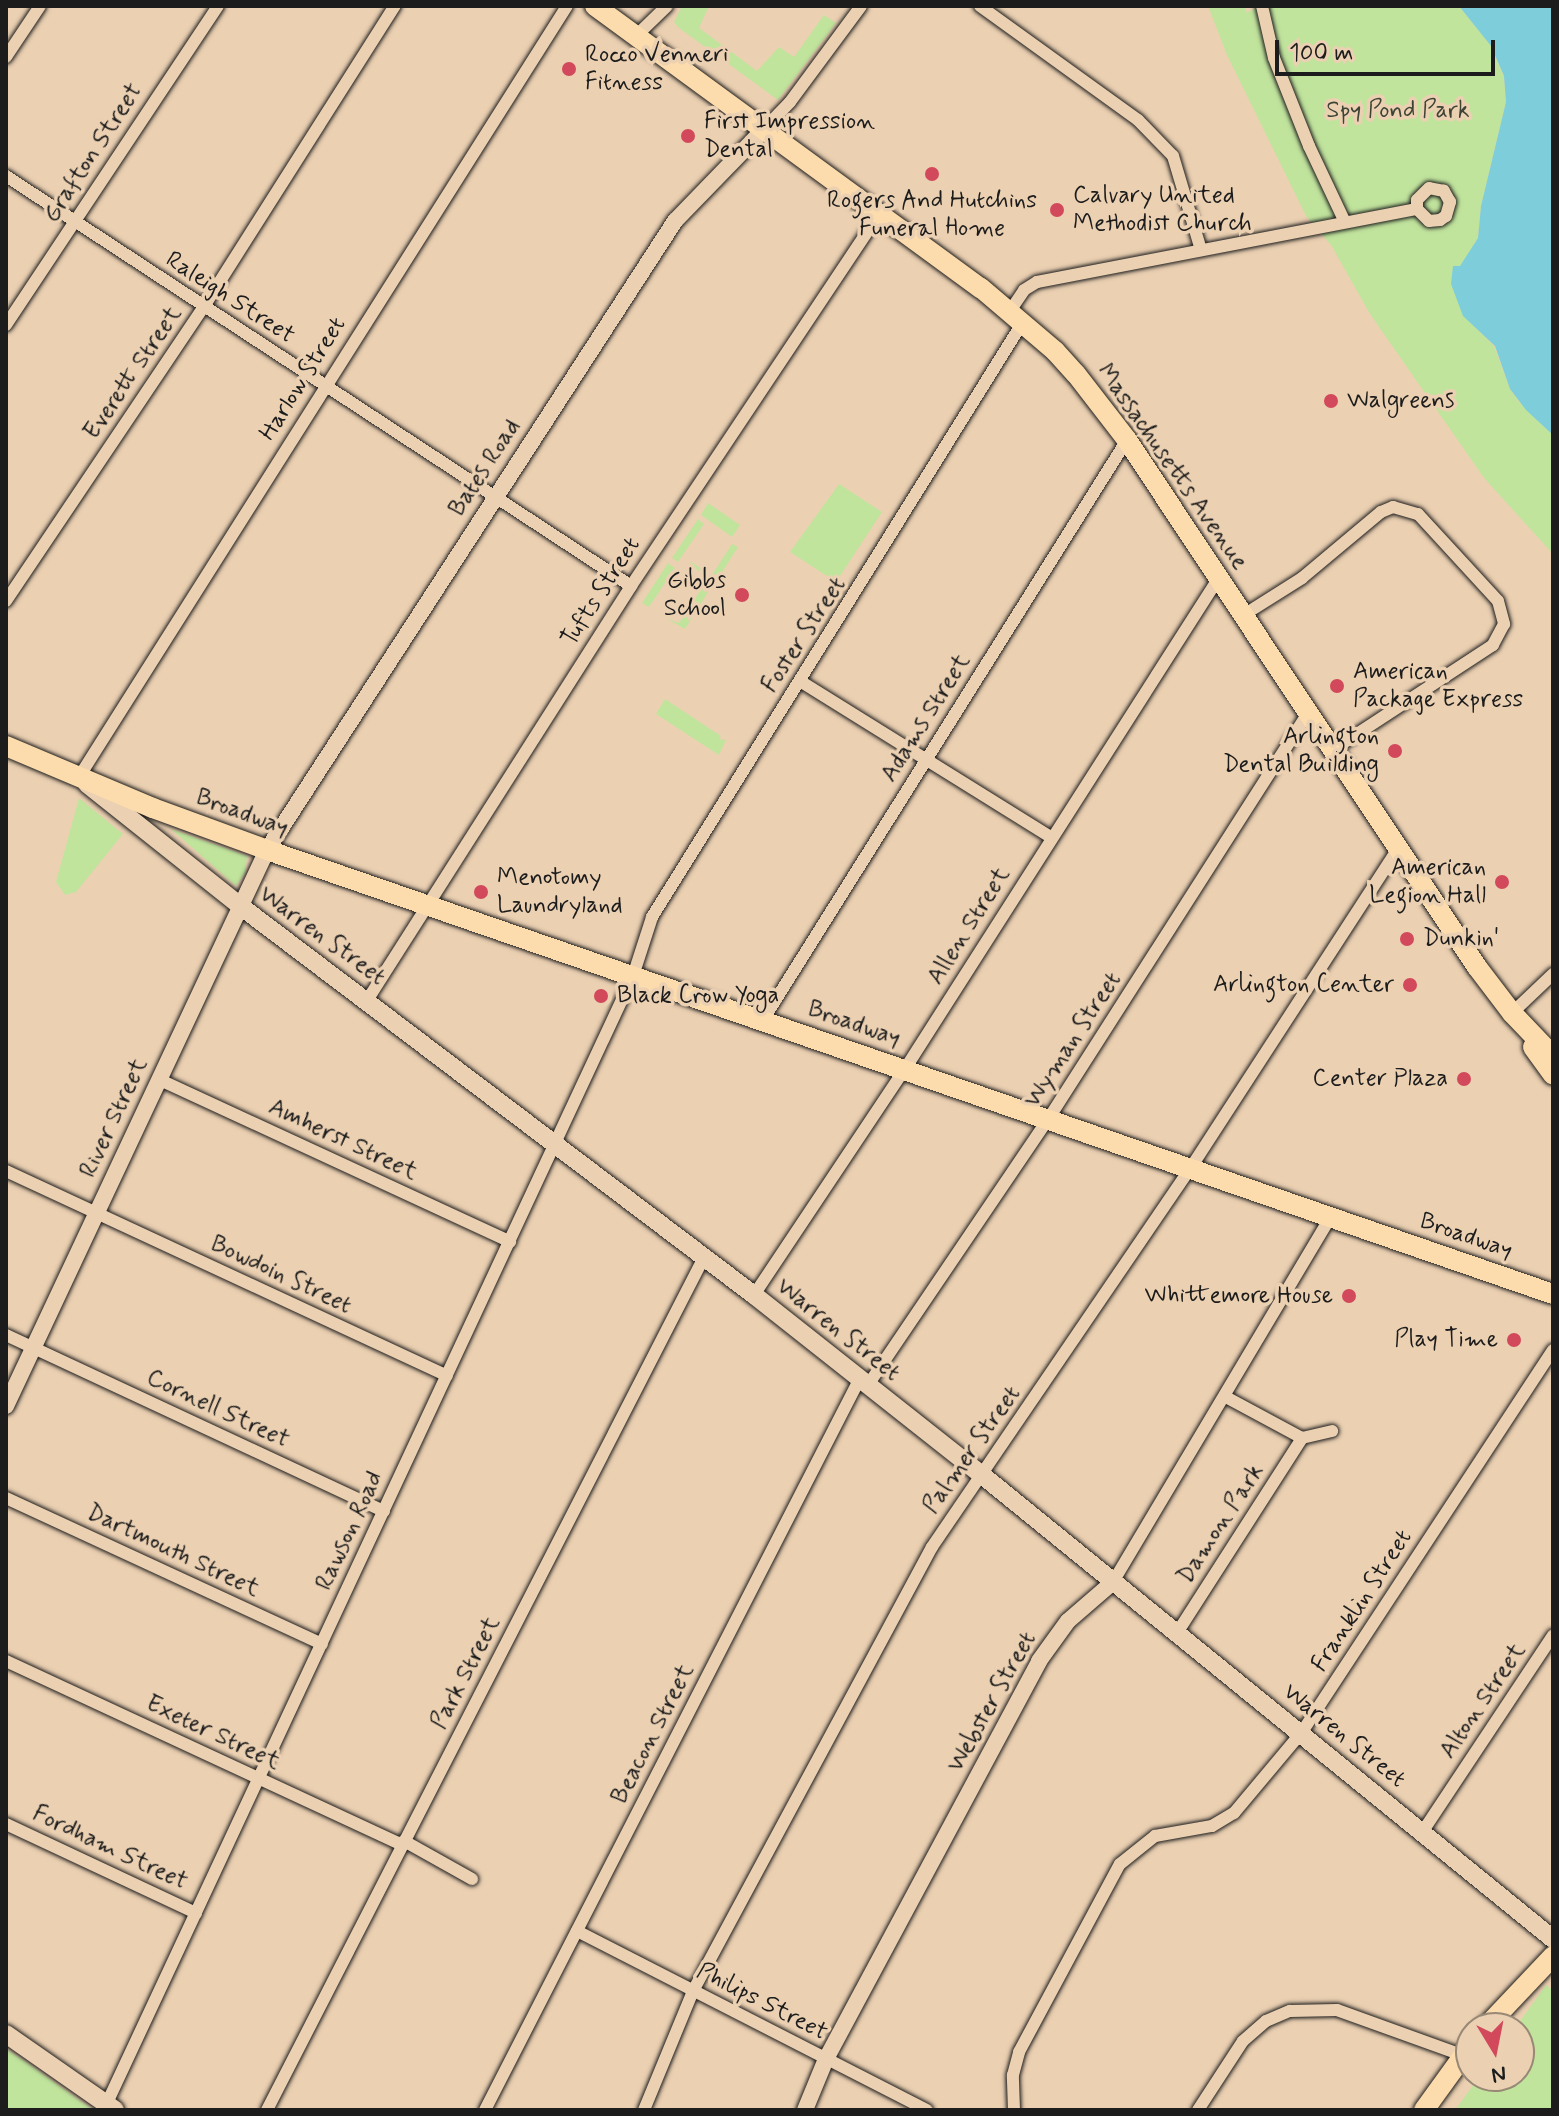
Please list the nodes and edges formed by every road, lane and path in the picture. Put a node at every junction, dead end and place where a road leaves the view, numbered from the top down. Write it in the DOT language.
graph roads {
  1 [pos="40,6"];
  2 [pos="218,6"];
  3 [pos="395,6"];
  4 [pos="567,6"];
  5 [pos="595,6"];
  6 [pos="667,6"];
  7 [pos="861,6"];
  8 [pos="980,6"];
  9 [pos="1262,6"];
  10 [pos="636,36"];
  11 [pos="6,57"];
  12 [pos="764,129"];
  13 [pos="6,176"];
  14 [pos="1417,209"];
  15 [pos="879,214"];
  16 [pos="74,221"];
  17 [pos="1345,222"];
  18 [pos="1201,250"];
  19 [pos="203,308"];
  20 [pos="1016,316"];
  21 [pos="6,325"];
  22 [pos="325,385"];
  23 [pos="1127,440"];
  24 [pos="495,496"];
  25 [pos="1218,579"];
  26 [pos="631,586"];
  27 [pos="6,601"];
  28 [pos="1242,616"];
  29 [pos="800,681"];
  30 [pos="1307,715"];
  31 [pos="6,746"];
  32 [pos="1331,751"];
  33 [pos="926,759"];
  34 [pos="79,777"];
  35 [pos="1051,837"];
  36 [pos="1398,849"];
  37 [pos="267,850"];
  38 [pos="426,904"];
  39 [pos="239,905"];
  40 [pos="1553,974"];
  41 [pos="633,976"];
  42 [pos="368,999"];
  43 [pos="1512,1013"];
  44 [pos="763,1020"];
  45 [pos="1553,1056"];
  46 [pos="905,1069"];
  47 [pos="1553,1075"];
  48 [pos="158,1079"];
  49 [pos="1049,1118"];
  50 [pos="555,1145"];
  51 [pos="1190,1169"];
  52 [pos="6,1171"];
  53 [pos="96,1214"];
  54 [pos="1331,1217"];
  55 [pos="510,1242"];
  56 [pos="704,1257"];
  57 [pos="1553,1294"];
  58 [pos="754,1295"];
  59 [pos="6,1335"];
  60 [pos="33,1348"];
  61 [pos="1553,1350"];
  62 [pos="447,1376"];
  63 [pos="864,1382"];
  64 [pos="1226,1397"];
  65 [pos="6,1406"];
  66 [pos="1332,1431"];
  67 [pos="1302,1438"];
  68 [pos="982,1475"];
  69 [pos="6,1498"];
  70 [pos="384,1511"];
  71 [pos="1113,1582"];
  72 [pos="1177,1633"];
  73 [pos="1553,1635"];
  74 [pos="322,1644"];
  75 [pos="6,1661"];
  76 [pos="1302,1732"];
  77 [pos="259,1778"];
  78 [pos="6,1824"];
  79 [pos="1423,1831"];
  80 [pos="403,1843"];
  81 [pos="472,1879"];
  82 [pos="196,1913"];
  83 [pos="577,1931"];
  84 [pos="1553,1939"];
  85 [pos="1553,1956"];
  86 [pos="693,1991"];
  87 [pos="1500,2012"];
  88 [pos="6,2034"];
  89 [pos="1455,2046"];
  90 [pos="826,2059"];
  91 [pos="1455,2067"];
  92 [pos="111,2107"];
  93 [pos="267,2110"];
  94 [pos="485,2110"];
  95 [pos="644,2110"];
  96 [pos="805,2110"];
  97 [pos="927,2110"];
  98 [pos="1014,2110"];
  99 [pos="1198,2110"];
  100 [pos="1424,2110"];
  1 -- 11 [label="street"];
  2 -- 16 [label="street, Grafton Street"];
  3 -- 19 [label="street, Everett Street"];
  4 -- 22 [label="street, Harlow Street"];
  5 -- 10 [label="main road, Massachusetts Avenue"];
  6 -- 10 [label="street"];
  7 -- 12 [label="street"];
  8 -- 18 [label="street"];
  9 -- 17 [label="street"];
  10 -- 12 [label="main road, Massachusetts Avenue"];
  12 -- 15 [label="main road, Massachusetts Avenue"];
  12 -- 24 [label="street, Bates Road"];
  13 -- 16 [label="street, Raleigh Street"];
  14 -- 17 [label="street, Foster Street"];
  15 -- 20 [label="main road, Massachusetts Avenue"];
  15 -- 26 [label="street, Tufts Street"];
  16 -- 19 [label="street, Raleigh Street"];
  16 -- 21 [label="street, Grafton Street"];
  17 -- 18 [label="street, Foster Street"];
  18 -- 20 [label="street, Foster Street"];
  19 -- 22 [label="street, Raleigh Street"];
  19 -- 27 [label="street, Everett Street"];
  20 -- 23 [label="main road, Massachusetts Avenue"];
  20 -- 29 [label="street, Foster Street"];
  22 -- 24 [label="street, Raleigh Street"];
  22 -- 34 [label="street, Harlow Street"];
  23 -- 25 [label="main road, Massachusetts Avenue"];
  23 -- 33 [label="street, Adams Street"];
  24 -- 26 [label="street, Raleigh Street"];
  24 -- 37 [label="street, Bates Road"];
  25 -- 28 [label="main road, Massachusetts Avenue"];
  25 -- 35 [label="street, Allen Street"];
  26 -- 38 [label="street, Tufts Street"];
  28 -- 30 [label="main road, Massachusetts Avenue"];
  28 -- 32 [label="street"];
  29 -- 33 [label="street"];
  29 -- 41 [label="street, Foster Street"];
  30 -- 32 [label="main road, Massachusetts Avenue"];
  30 -- 49 [label="street, Wyman Street"];
  31 -- 34 [label="main road, Broadway"];
  32 -- 36 [label="main road, Massachusetts Avenue"];
  33 -- 35 [label="street"];
  33 -- 44 [label="street, Adams Street"];
  34 -- 37 [label="main road, Broadway"];
  34 -- 39 [label="main road, Warren Street"];
  35 -- 46 [label="street, Allen Street"];
  36 -- 43 [label="main road, Massachusetts Avenue"];
  36 -- 51 [label="street, Palmer Street"];
  37 -- 38 [label="main road, Broadway"];
  37 -- 39 [label="street, River Street"];
  38 -- 41 [label="main road, Broadway"];
  38 -- 42 [label="street, Tufts Street"];
  39 -- 42 [label="main road, Warren Street"];
  39 -- 48 [label="street, River Street"];
  40 -- 43 [label="street"];
  41 -- 44 [label="main road, Broadway"];
  41 -- 50 [label="street, Rawson Road"];
  42 -- 50 [label="main road, Warren Street"];
  43 -- 45 [label="main road, Massachusetts Avenue"];
  43 -- 47 [label="main road, Massachusetts Avenue"];
  44 -- 46 [label="main road, Broadway"];
  46 -- 49 [label="main road, Broadway"];
  46 -- 58 [label="street, Allen Street"];
  48 -- 53 [label="street, River Street"];
  48 -- 55 [label="street, Amherst Street"];
  49 -- 51 [label="main road, Broadway"];
  49 -- 63 [label="street, Wyman Street"];
  50 -- 55 [label="street, Rawson Road"];
  50 -- 56 [label="main road, Warren Street"];
  51 -- 54 [label="main road, Broadway"];
  51 -- 68 [label="street, Palmer Street"];
  52 -- 53 [label="street, Bowdoin Street"];
  53 -- 60 [label="street, River Street"];
  53 -- 62 [label="street, Bowdoin Street"];
  54 -- 57 [label="main road, Broadway"];
  54 -- 64 [label="street, Webster Street"];
  55 -- 62 [label="street, Rawson Road"];
  56 -- 58 [label="main road, Warren Street"];
  56 -- 80 [label="street, Park Street"];
  58 -- 63 [label="main road, Warren Street"];
  59 -- 60 [label="street, Cornell Street"];
  60 -- 65 [label="street, River Street"];
  60 -- 70 [label="street, Cornell Street"];
  61 -- 76 [label="street, Franklin Street"];
  62 -- 70 [label="street, Rawson Road"];
  63 -- 68 [label="main road, Warren Street"];
  63 -- 83 [label="street, Beacon Street"];
  64 -- 67 [label="street"];
  64 -- 71 [label="street, Webster Street"];
  66 -- 67 [label="street"];
  67 -- 72 [label="street, Damon Park"];
  68 -- 71 [label="main road, Warren Street"];
  68 -- 86 [label="street, Palmer Street"];
  69 -- 74 [label="street, Dartmouth Street"];
  70 -- 74 [label="street, Rawson Road"];
  71 -- 72 [label="main road, Warren Street"];
  71 -- 90 [label="street, Webster Street"];
  72 -- 76 [label="main road, Warren Street"];
  73 -- 79 [label="street, Alton Street"];
  74 -- 77 [label="street, Rawson Road"];
  75 -- 77 [label="street, Exeter Street"];
  76 -- 79 [label="main road, Warren Street"];
  76 -- 98 [label="street, Franklin Street"];
  77 -- 80 [label="street, Exeter Street"];
  77 -- 82 [label="street, Rawson Road"];
  78 -- 82 [label="street, Fordham Street"];
  79 -- 84 [label="main road, Warren Street"];
  80 -- 81 [label="street, Exeter Street"];
  80 -- 93 [label="street, Park Street"];
  82 -- 92 [label="street, Rawson Road"];
  83 -- 86 [label="street, Philips Street"];
  83 -- 94 [label="street, Beacon Street"];
  85 -- 87 [label="main road"];
  86 -- 90 [label="street, Philips Street"];
  86 -- 95 [label="street, Palmer Street"];
  88 -- 92 [label="main road"];
  89 -- 99 [label="street"];
  90 -- 96 [label="street, Webster Street"];
  90 -- 97 [label="street, Philips Street"];
  91 -- 100 [label="main road"];
}
